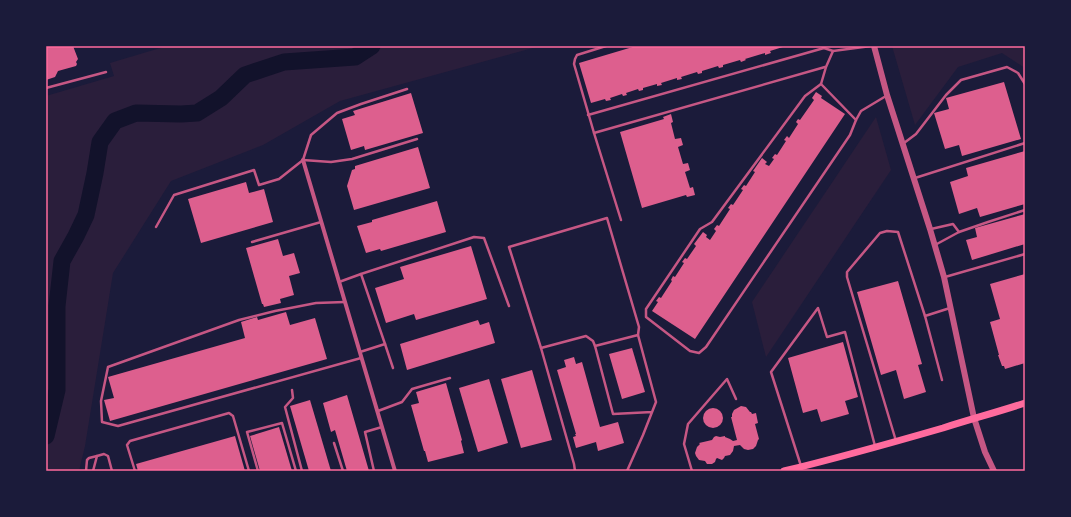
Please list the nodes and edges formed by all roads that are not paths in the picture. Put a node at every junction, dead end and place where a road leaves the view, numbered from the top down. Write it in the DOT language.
graph roads {
  1 [pos="606,46"];
  2 [pos="872,46"];
  3 [pos="823,47"];
  4 [pos="833,51"];
  5 [pos="826,67"];
  6 [pos="106,72"];
  7 [pos="821,84"];
  8 [pos="1025,84"];
  9 [pos="46,88"];
  10 [pos="407,89"];
  11 [pos="887,96"];
  12 [pos="588,115"];
  13 [pos="856,120"];
  14 [pos="594,133"];
  15 [pos="417,139"];
  16 [pos="1025,143"];
  17 [pos="903,144"];
  18 [pos="303,160"];
  19 [pos="914,178"];
  20 [pos="1025,210"];
  21 [pos="621,220"];
  22 [pos="322,222"];
  23 [pos="156,227"];
  24 [pos="930,229"];
  25 [pos="960,232"];
  26 [pos="252,242"];
  27 [pos="935,245"];
  28 [pos="1025,254"];
  29 [pos="361,274"];
  30 [pos="944,277"];
  31 [pos="339,282"];
  32 [pos="345,302"];
  33 [pos="509,306"];
  34 [pos="950,308"];
  35 [pos="925,316"];
  36 [pos="638,335"];
  37 [pos="385,344"];
  38 [pos="595,346"];
  39 [pos="541,348"];
  40 [pos="360,352"];
  41 [pos="362,358"];
  42 [pos="393,368"];
  43 [pos="450,378"];
  44 [pos="942,380"];
  45 [pos="292,390"];
  46 [pos="736,399"];
  47 [pos="1025,403"];
  48 [pos="377,412"];
  49 [pos="652,412"];
  50 [pos="974,418"];
  51 [pos="382,427"];
  52 [pos="896,442"];
  53 [pos="334,443"];
  54 [pos="875,447"];
  55 [pos="97,456"];
  56 [pos="802,467"];
  57 [pos="86,471"];
  58 [pos="94,471"];
  59 [pos="112,471"];
  60 [pos="134,471"];
  61 [pos="249,471"];
  62 [pos="258,471"];
  63 [pos="296,471"];
  64 [pos="302,471"];
  65 [pos="343,471"];
  66 [pos="374,471"];
  67 [pos="395,471"];
  68 [pos="575,471"];
  69 [pos="627,471"];
  70 [pos="692,471"];
  71 [pos="784,471"];
  72 [pos="994,471"];
  1 -- 12 [label="lane"];
  2 -- 4 [label="lane"];
  2 -- 11 [label="street"];
  3 -- 4 [label="lane"];
  3 -- 12 [label="lane"];
  4 -- 5 [label="lane"];
  5 -- 7 [label="lane"];
  5 -- 14 [label="lane"];
  6 -- 9 [label="lane"];
  7 -- 13 [label="lane"];
  7 -- 13 [label="lane"];
  8 -- 17 [label="lane"];
  10 -- 18 [label="lane"];
  11 -- 13 [label="lane"];
  11 -- 17 [label="street"];
  12 -- 14 [label="lane"];
  14 -- 21 [label="lane"];
  15 -- 18 [label="lane"];
  16 -- 19 [label="lane"];
  17 -- 19 [label="street"];
  18 -- 22 [label="street"];
  18 -- 23 [label="lane"];
  19 -- 24 [label="street"];
  20 -- 25 [label="lane"];
  22 -- 26 [label="lane"];
  22 -- 31 [label="street"];
  24 -- 25 [label="lane"];
  24 -- 27 [label="street"];
  25 -- 27 [label="lane"];
  27 -- 30 [label="street"];
  28 -- 30 [label="lane"];
  29 -- 31 [label="lane"];
  29 -- 33 [label="lane"];
  29 -- 37 [label="lane"];
  30 -- 34 [label="street"];
  31 -- 32 [label="street"];
  32 -- 40 [label="street"];
  32 -- 41 [label="lane"];
  34 -- 35 [label="lane"];
  34 -- 50 [label="street"];
  35 -- 44 [label="lane"];
  35 -- 52 [label="lane"];
  36 -- 38 [label="lane"];
  36 -- 39 [label="lane"];
  36 -- 49 [label="lane"];
  37 -- 40 [label="lane"];
  37 -- 42 [label="lane"];
  38 -- 39 [label="lane"];
  38 -- 49 [label="lane"];
  39 -- 68 [label="lane"];
  40 -- 41 [label="street"];
  41 -- 48 [label="street"];
  43 -- 48 [label="lane"];
  45 -- 64 [label="lane"];
  46 -- 70 [label="lane"];
  47 -- 50 [label="main road"];
  48 -- 51 [label="street"];
  49 -- 69 [label="lane"];
  50 -- 52 [label="main road"];
  50 -- 72 [label="street"];
  51 -- 66 [label="lane"];
  51 -- 67 [label="street"];
  52 -- 54 [label="main road"];
  53 -- 65 [label="lane"];
  54 -- 56 [label="main road"];
  54 -- 56 [label="lane"];
  55 -- 57 [label="lane"];
  55 -- 58 [label="lane"];
  55 -- 59 [label="lane"];
  56 -- 71 [label="main road"];
  60 -- 61 [label="lane"];
  62 -- 63 [label="lane"];
}
